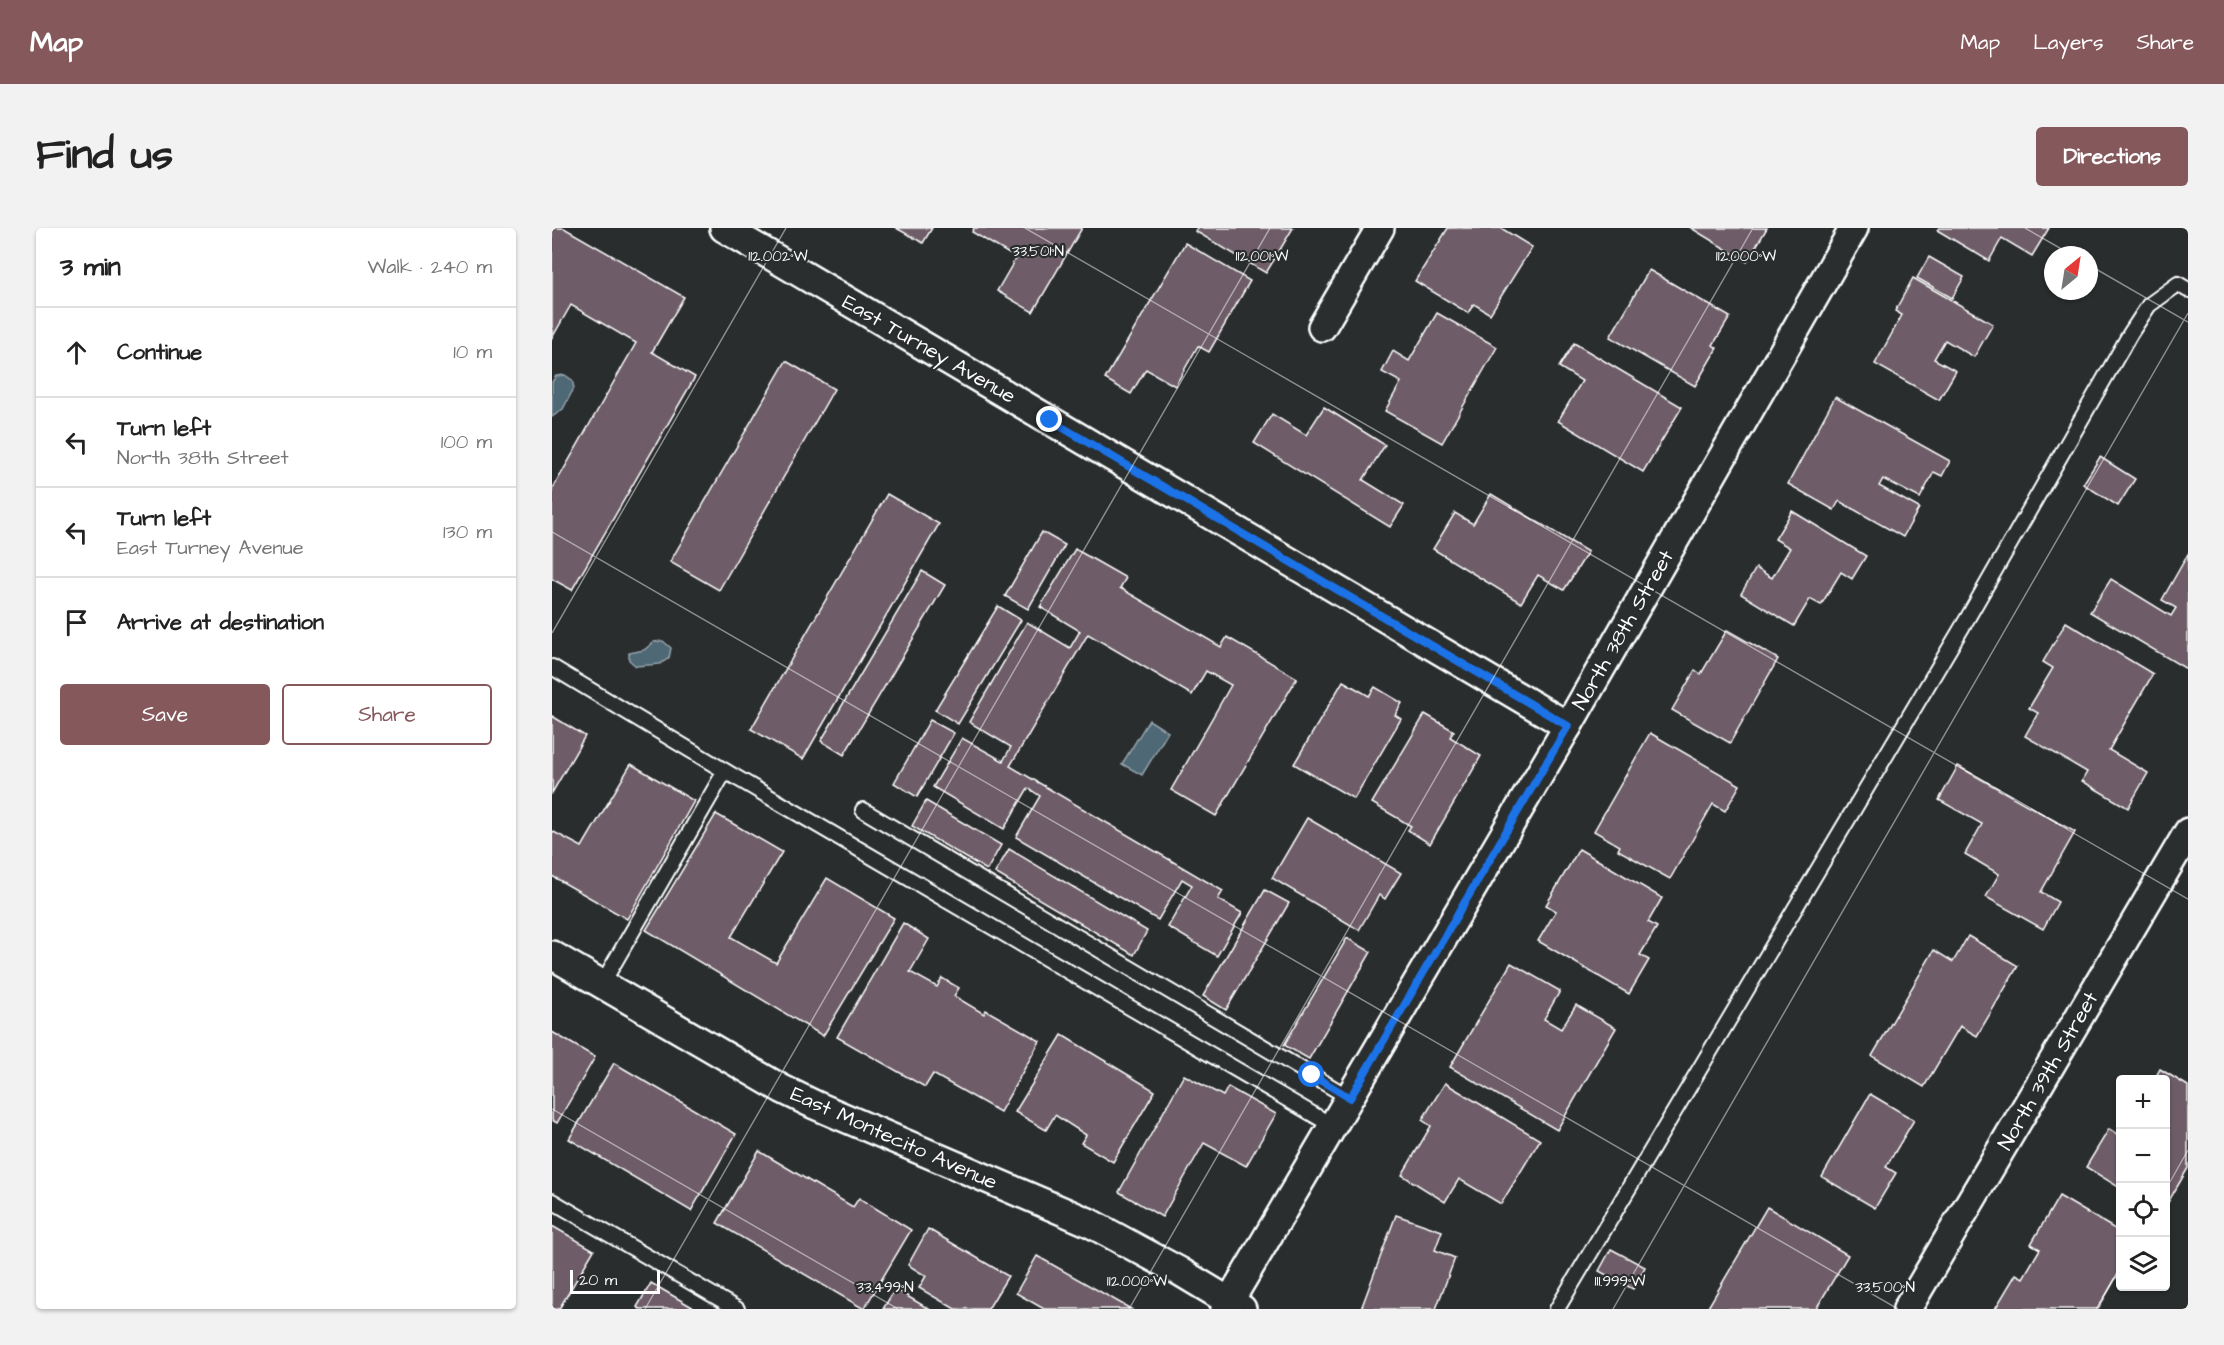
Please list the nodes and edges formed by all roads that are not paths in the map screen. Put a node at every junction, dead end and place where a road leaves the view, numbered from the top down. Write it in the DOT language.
graph roads {
  1 [pos="724,228"];
  2 [pos="1380,228"];
  3 [pos="1854,228"];
  4 [pos="2188,290"];
  5 [pos="1322,327"];
  6 [pos="552,667"];
  7 [pos="1568,726"];
  8 [pos="725,771"];
  9 [pos="863,810"];
  10 [pos="2188,832"];
  11 [pos="552,955"];
  12 [pos="602,984"];
  13 [pos="1350,1098"];
  14 [pos="1333,1126"];
  15 [pos="552,1202"];
  16 [pos="1232,1307"];
  17 [pos="737,1309"];
  18 [pos="1557,1309"];
  19 [pos="1907,1309"];
  1 -- 7 [label="street, East Turney Avenue"];
  2 -- 5 [label="street"];
  3 -- 7 [label="street, North 38th Street"];
  4 -- 18 [label="lane"];
  6 -- 8 [label="lane"];
  7 -- 13 [label="street, North 38th Street"];
  8 -- 12 [label="lane"];
  8 -- 14 [label="lane"];
  9 -- 13 [label="lane"];
  10 -- 19 [label="street, North 39th Street"];
  11 -- 12 [label="street, East Montecito Avenue"];
  12 -- 16 [label="street, East Montecito Avenue"];
  13 -- 14 [label="street, North 38th Street"];
  14 -- 16 [label="street, North 38th Street"];
  15 -- 17 [label="lane"];
}
